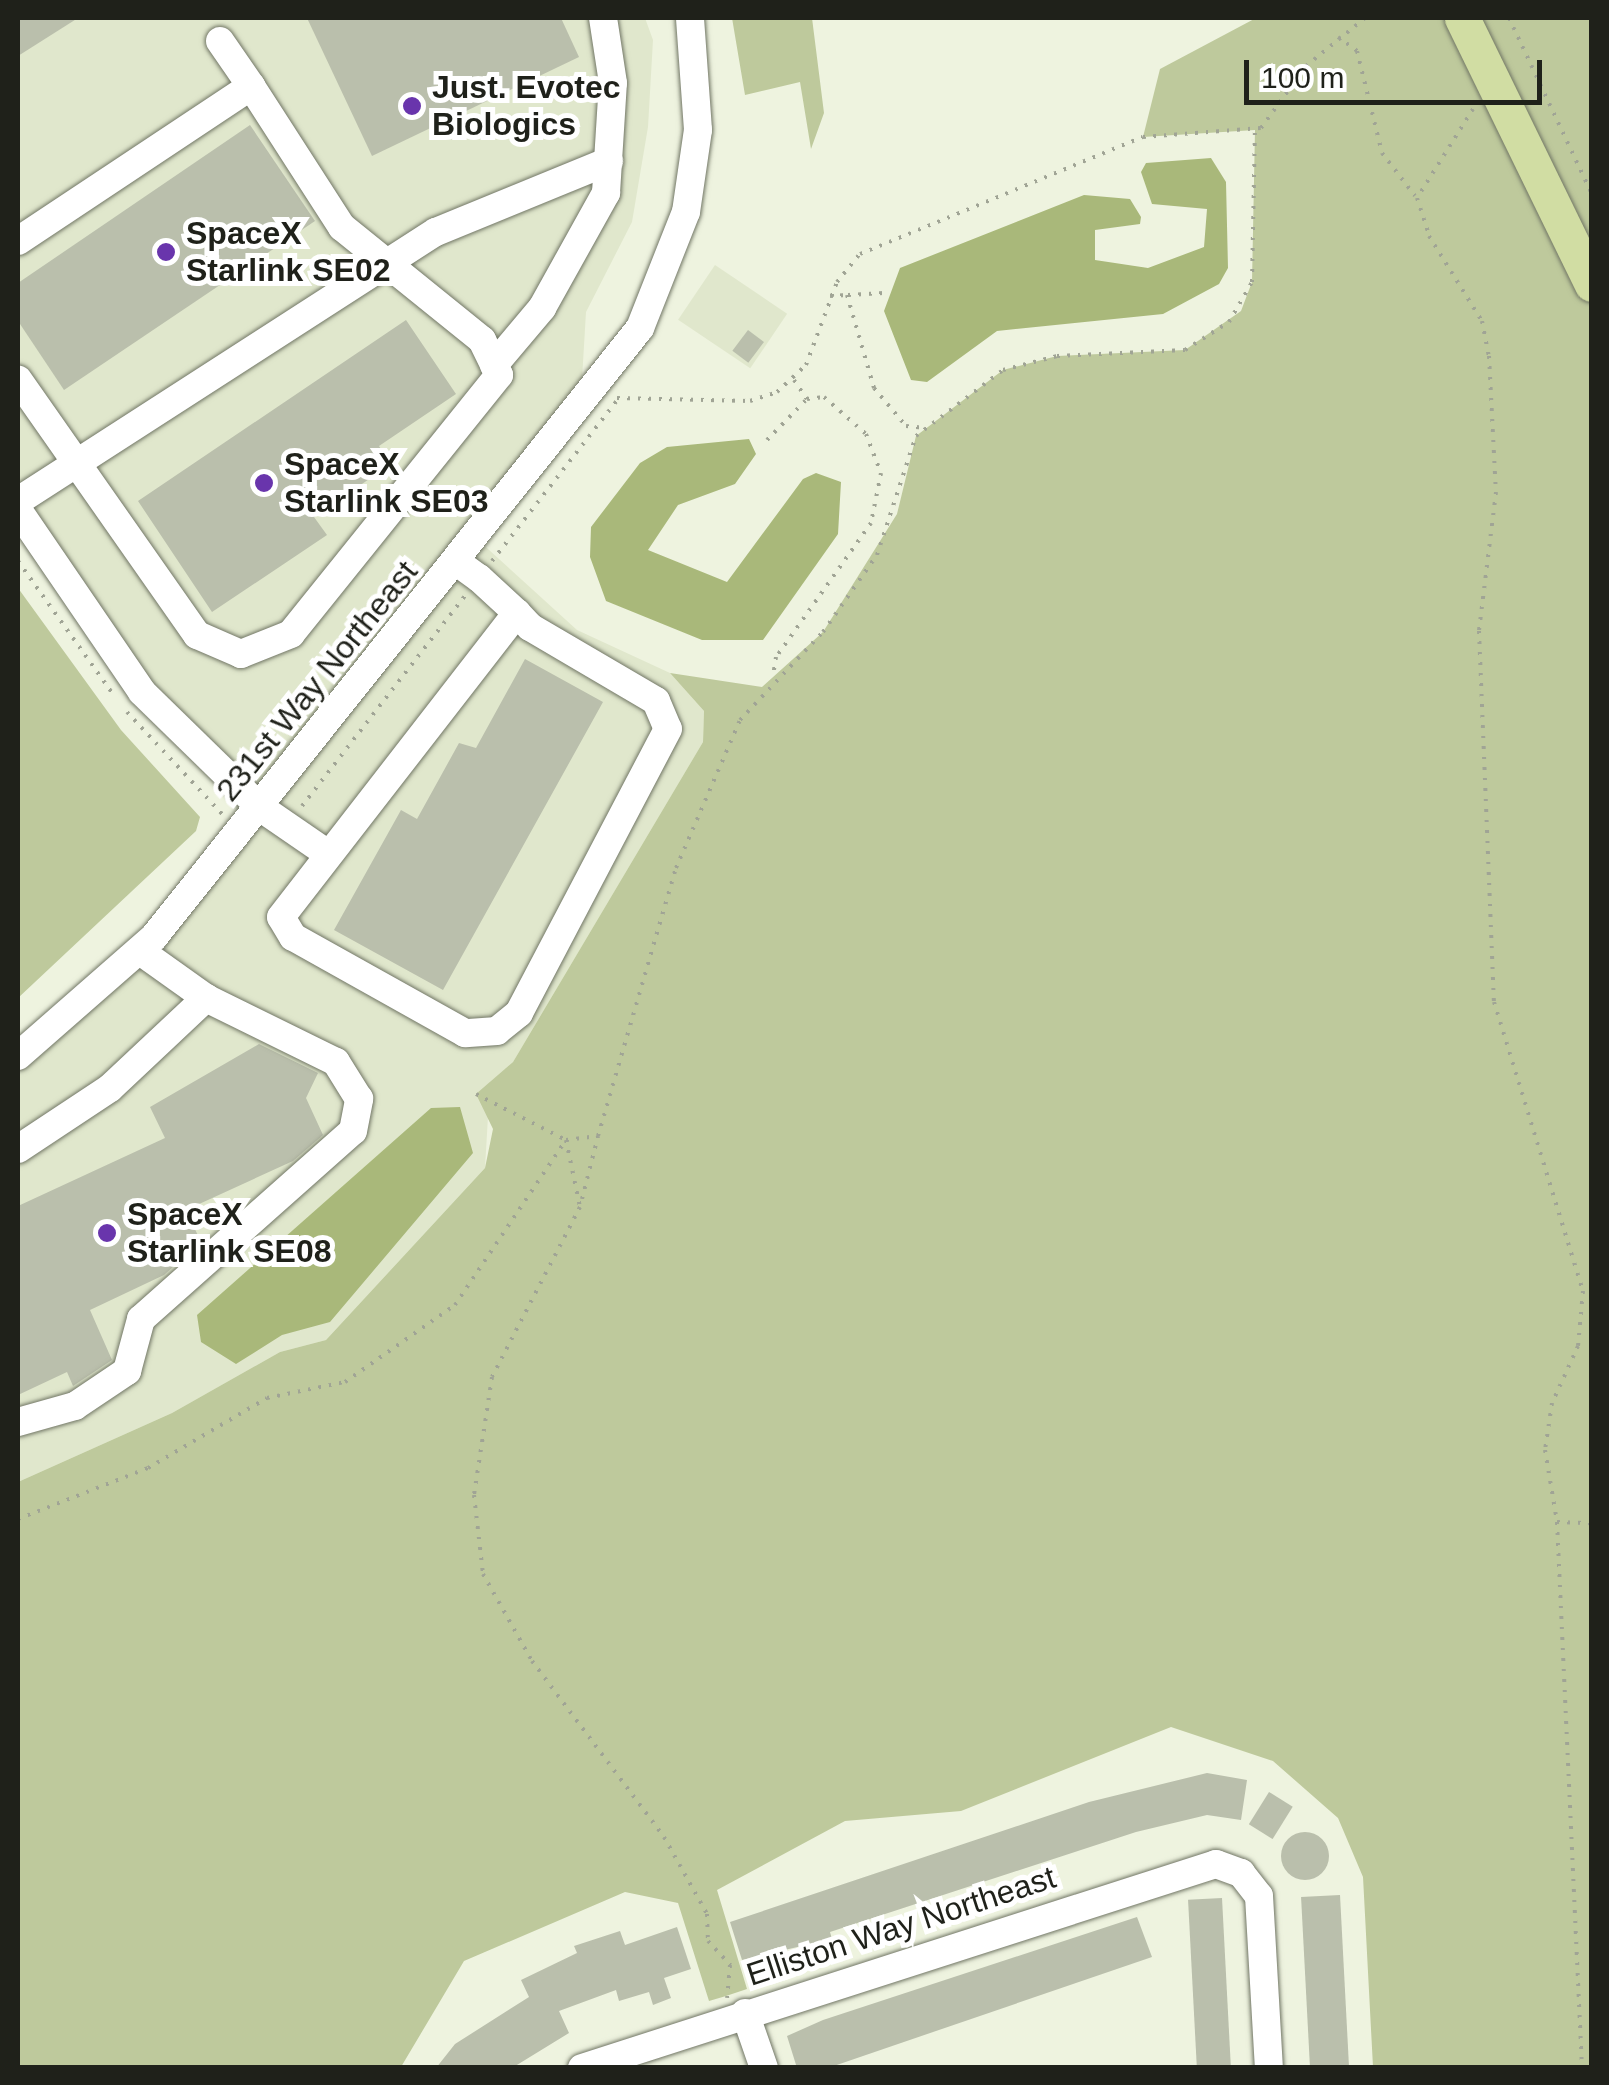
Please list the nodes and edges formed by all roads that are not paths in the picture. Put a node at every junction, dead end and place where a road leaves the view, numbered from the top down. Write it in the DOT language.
graph roads {
  1 [pos="603,18"];
  2 [pos="690,18"];
  3 [pos="1462,18"];
  4 [pos="220,41"];
  5 [pos="251,86"];
  6 [pos="609,161"];
  7 [pos="18,241"];
  8 [pos="386,262"];
  9 [pos="1592,284"];
  10 [pos="494,365"];
  11 [pos="18,379"];
  12 [pos="73,464"];
  13 [pos="18,502"];
  14 [pos="18,510"];
  15 [pos="469,570"];
  16 [pos="517,614"];
  17 [pos="261,808"];
  18 [pos="328,854"];
  19 [pos="140,951"];
  20 [pos="206,998"];
  21 [pos="18,1056"];
  22 [pos="18,1148"];
  23 [pos="18,1422"];
  24 [pos="745,2012"];
  25 [pos="582,2068"];
  26 [pos="764,2068"];
  27 [pos="1269,2068"];
  1 -- 6 [label="street"];
  2 -- 15 [label="street, 231st Way Northeast"];
  3 -- 9 [label="main road"];
  4 -- 5 [label="street"];
  5 -- 7 [label="street"];
  5 -- 8 [label="street"];
  6 -- 8 [label="street"];
  6 -- 10 [label="street"];
  8 -- 10 [label="street"];
  8 -- 12 [label="street"];
  10 -- 12 [label="street"];
  11 -- 12 [label="street"];
  12 -- 13 [label="street"];
  14 -- 17 [label="street"];
  15 -- 16 [label="street"];
  15 -- 17 [label="street, 231st Way Northeast"];
  16 -- 18 [label="street"];
  16 -- 18 [label="street"];
  17 -- 18 [label="street"];
  17 -- 19 [label="street, 231st Way Northeast"];
  19 -- 20 [label="street"];
  19 -- 21 [label="street, 231st Way Northeast"];
  20 -- 22 [label="street"];
  20 -- 23 [label="street"];
  24 -- 25 [label="street, Elliston Way Northeast"];
  24 -- 26 [label="street"];
  24 -- 27 [label="street, Elliston Way Northeast"];
}
